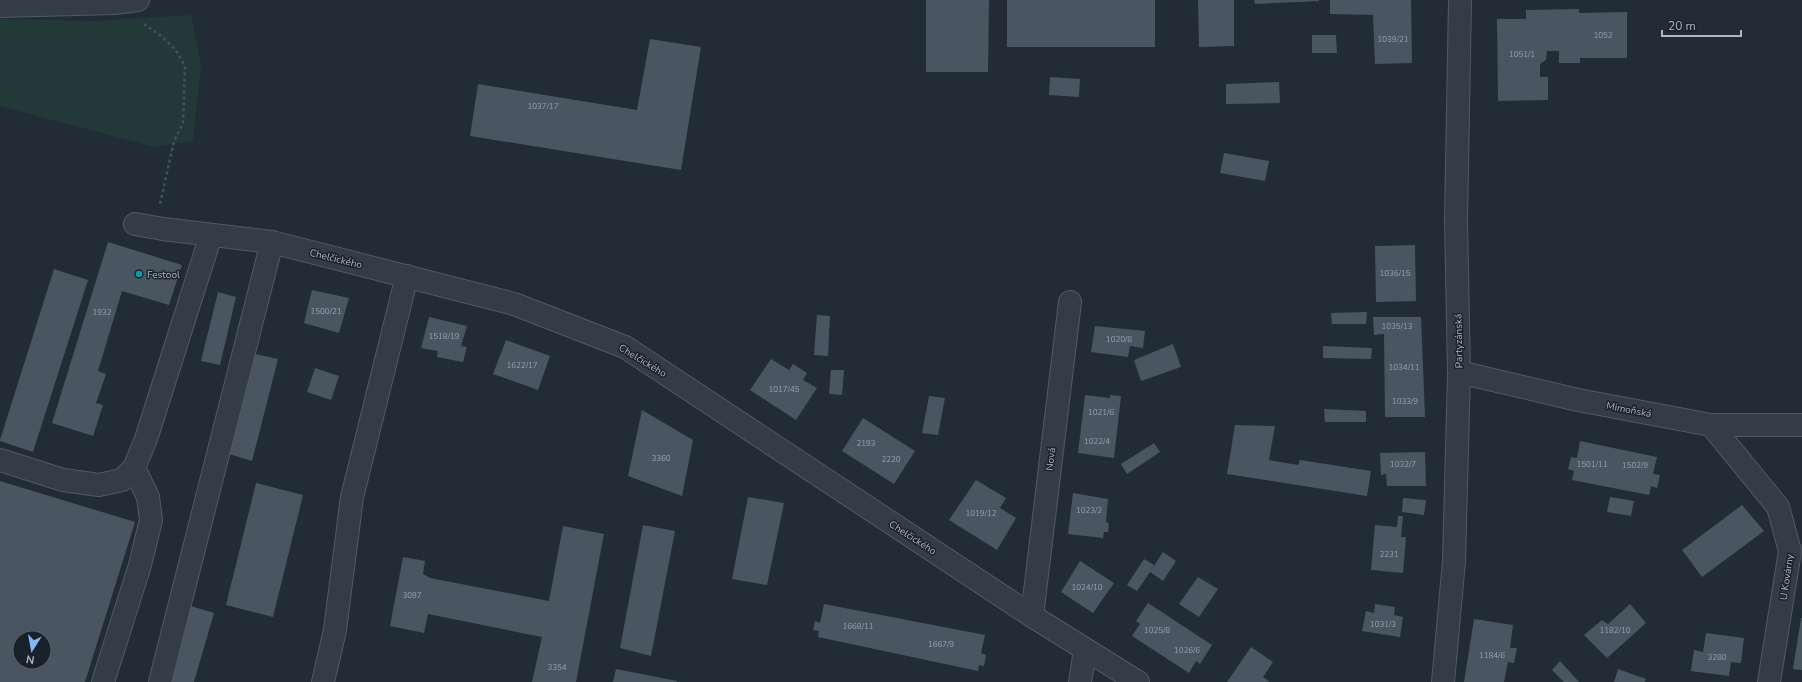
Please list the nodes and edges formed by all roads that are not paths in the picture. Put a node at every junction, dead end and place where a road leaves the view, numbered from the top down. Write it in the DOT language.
graph roads {
  1 [pos="138,0"];
  2 [pos="1460,0"];
  3 [pos="0,6"];
  4 [pos="144,226"];
  5 [pos="211,235"];
  6 [pos="272,242"];
  7 [pos="407,276"];
  8 [pos="1070,302"];
  9 [pos="1458,372"];
  10 [pos="1711,424"];
  11 [pos="1802,425"];
  12 [pos="0,460"];
  13 [pos="134,468"];
  14 [pos="1032,616"];
  15 [pos="1085,650"];
  16 [pos="103,682"];
  17 [pos="160,682"];
  18 [pos="323,682"];
  19 [pos="1080,682"];
  20 [pos="1138,682"];
  21 [pos="1443,682"];
  22 [pos="1769,682"];
  1 -- 3 [label="street"];
  2 -- 9 [label="street, Partyzánská"];
  4 -- 5 [label="street, Chelčického"];
  5 -- 6 [label="street, Chelčického"];
  5 -- 13 [label="street"];
  6 -- 7 [label="street, Chelčického"];
  6 -- 17 [label="street"];
  7 -- 14 [label="street, Chelčického"];
  7 -- 18 [label="street"];
  8 -- 14 [label="street, Nová"];
  9 -- 10 [label="street, Mimoňská"];
  9 -- 21 [label="street, Partyzánská"];
  10 -- 11 [label="street, Mimoňská"];
  10 -- 22 [label="street, U Kovárny"];
  12 -- 13 [label="street"];
  13 -- 16 [label="street"];
  14 -- 15 [label="street, Chelčického"];
  15 -- 19 [label="street"];
  15 -- 20 [label="street, Chelčického"];
}
